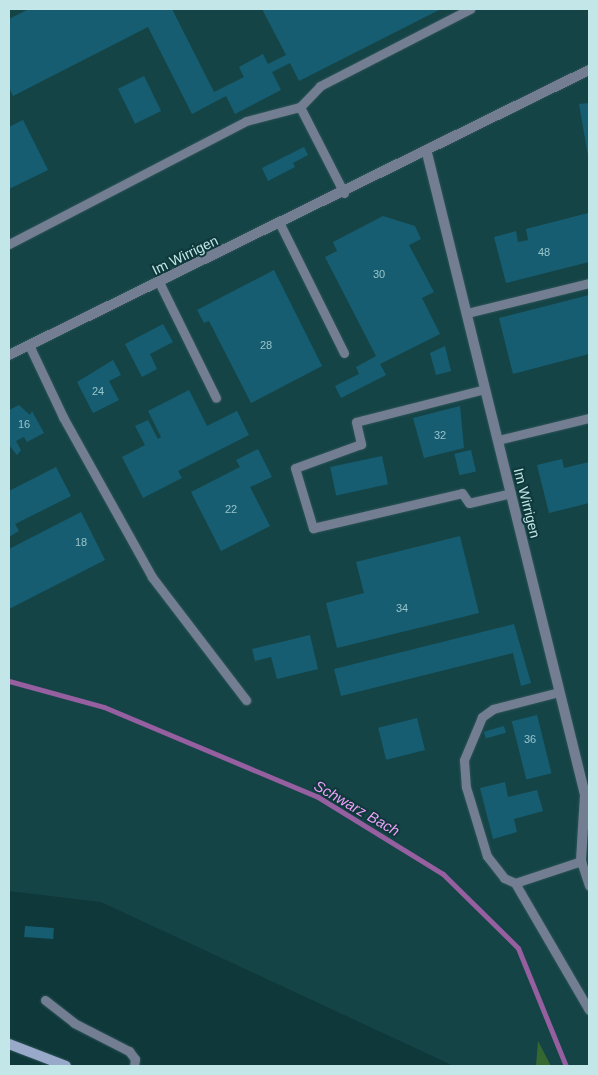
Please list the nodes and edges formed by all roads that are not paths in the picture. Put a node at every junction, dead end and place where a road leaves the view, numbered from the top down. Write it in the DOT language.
graph roads {
  1 [pos="470,9"];
  2 [pos="589,70"];
  3 [pos="300,107"];
  4 [pos="427,153"];
  5 [pos="344,193"];
  6 [pos="280,224"];
  7 [pos="9,244"];
  8 [pos="159,282"];
  9 [pos="589,283"];
  10 [pos="466,314"];
  11 [pos="29,345"];
  12 [pos="344,353"];
  13 [pos="9,355"];
  14 [pos="485,388"];
  15 [pos="216,398"];
  16 [pos="589,418"];
  17 [pos="498,440"];
  18 [pos="511,493"];
  19 [pos="560,692"];
  20 [pos="246,700"];
  21 [pos="581,861"];
  22 [pos="515,883"];
  23 [pos="589,886"];
  24 [pos="45,1000"];
  25 [pos="589,1010"];
  26 [pos="9,1044"];
  27 [pos="66,1066"];
  28 [pos="134,1066"];
  1 -- 3 [label="lane"];
  2 -- 4 [label="street, Im Wirrigen"];
  3 -- 5 [label="lane"];
  3 -- 7 [label="lane"];
  4 -- 5 [label="street, Im Wirrigen"];
  4 -- 10 [label="street, Im Wirrigen"];
  5 -- 6 [label="street, Im Wirrigen"];
  6 -- 8 [label="street, Im Wirrigen"];
  6 -- 12 [label="lane"];
  8 -- 11 [label="street, Im Wirrigen"];
  8 -- 15 [label="lane"];
  9 -- 10 [label="lane"];
  10 -- 14 [label="street, Im Wirrigen"];
  11 -- 13 [label="street, Im Wirrigen"];
  11 -- 20 [label="lane"];
  14 -- 17 [label="street, Im Wirrigen"];
  14 -- 18 [label="lane"];
  16 -- 17 [label="lane"];
  17 -- 18 [label="street, Im Wirrigen"];
  18 -- 19 [label="street, Im Wirrigen"];
  19 -- 21 [label="street, Im Wirrigen"];
  19 -- 22 [label="lane"];
  21 -- 22 [label="lane"];
  21 -- 23 [label="lane"];
  22 -- 25 [label="lane"];
  24 -- 28 [label="lane"];
  26 -- 27 [label="street"];
}
